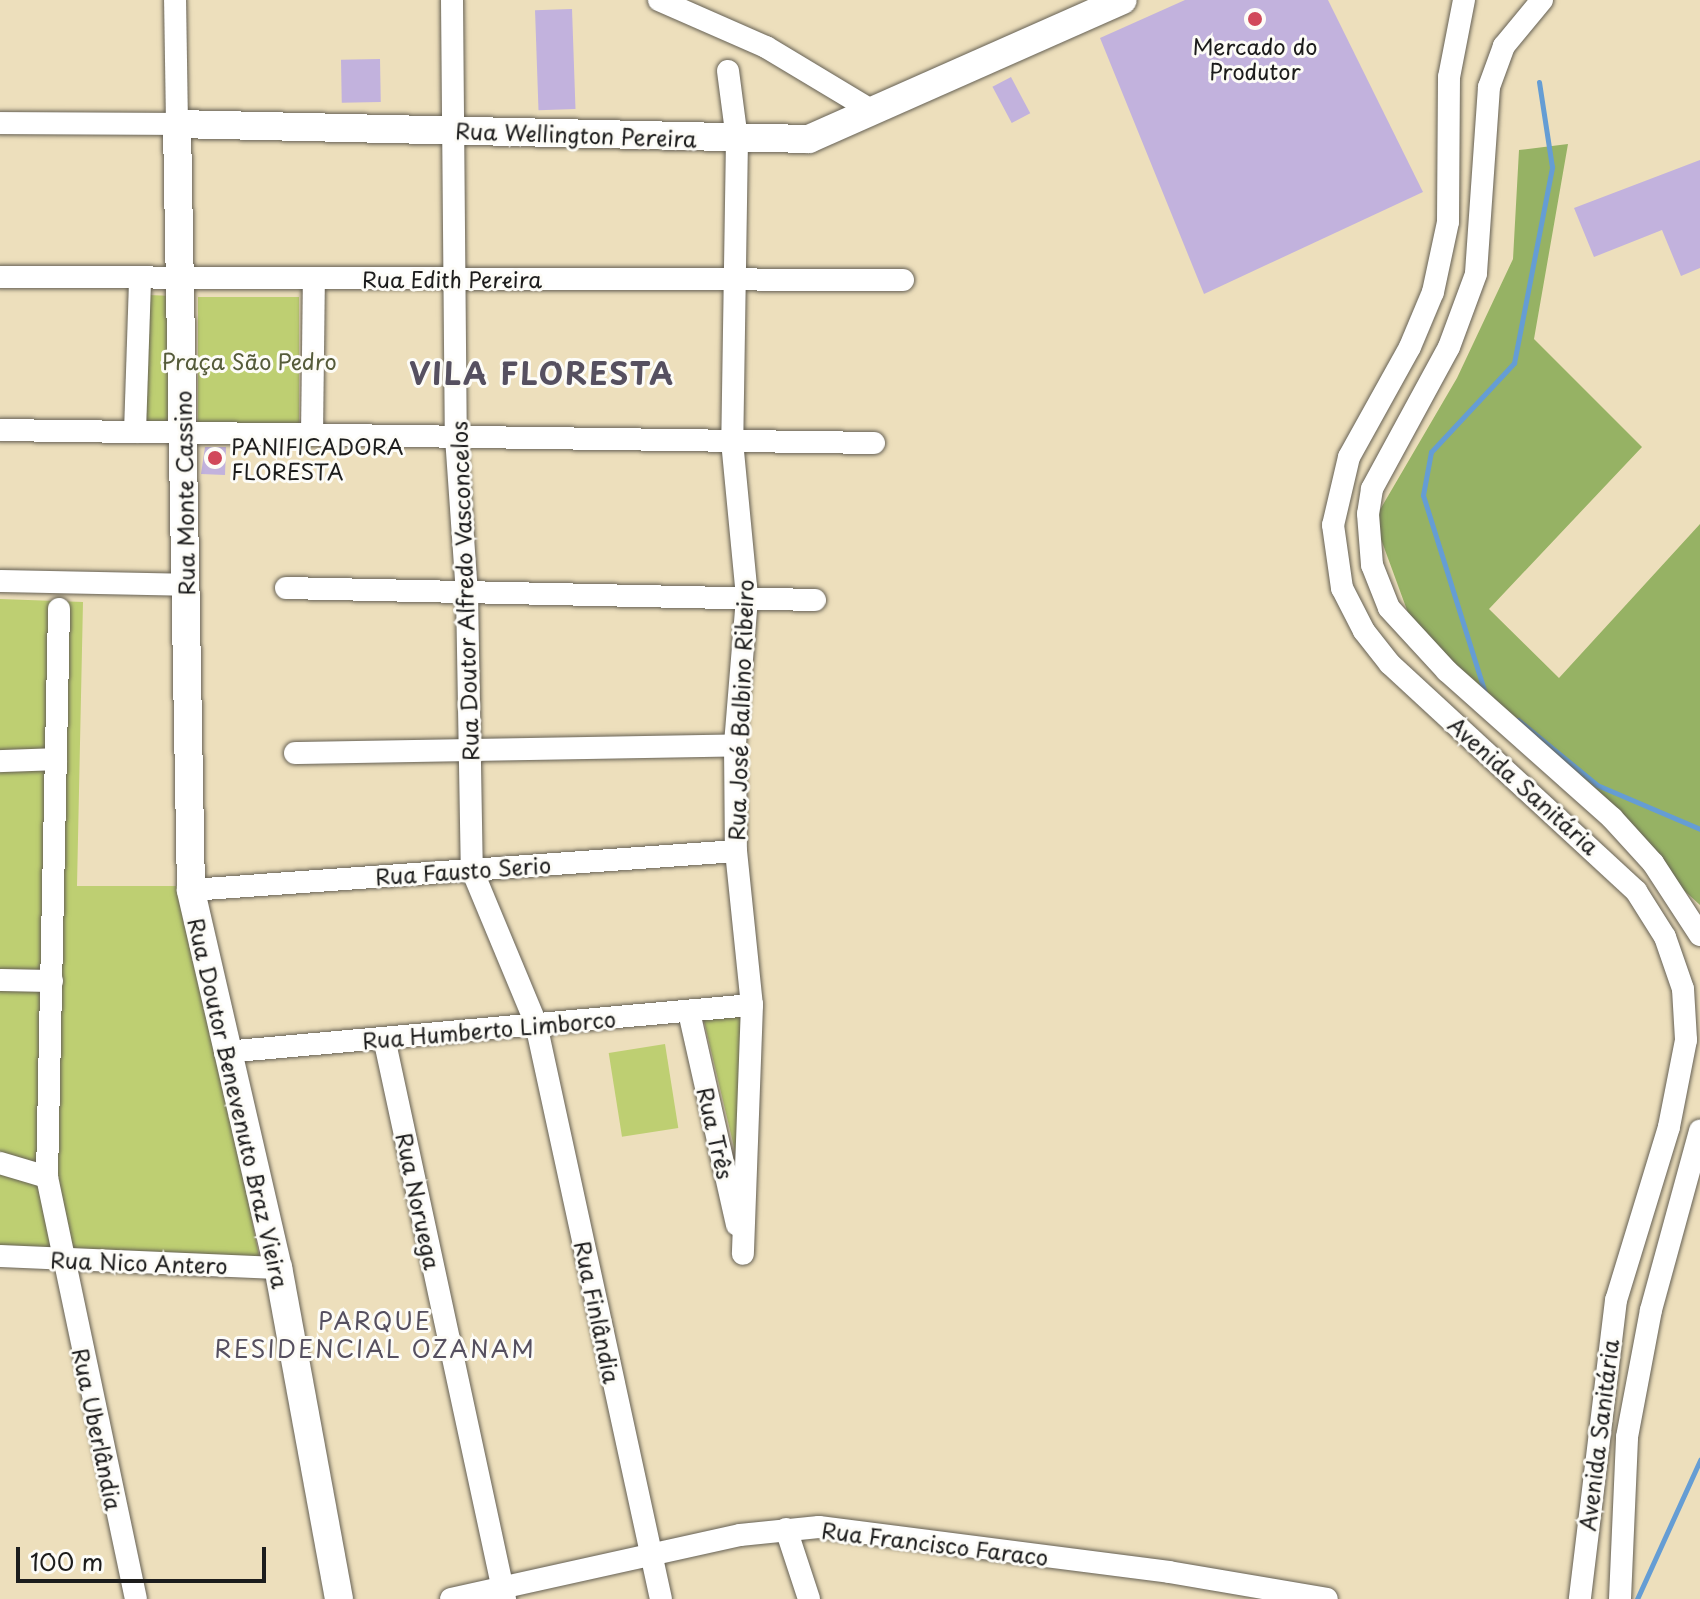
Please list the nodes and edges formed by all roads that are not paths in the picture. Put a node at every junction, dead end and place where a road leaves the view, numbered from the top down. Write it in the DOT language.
graph roads {
  1 [pos="175,0"];
  2 [pos="452,0"];
  3 [pos="659,0"];
  4 [pos="1123,0"];
  5 [pos="1464,0"];
  6 [pos="1542,0"];
  7 [pos="728,71"];
  8 [pos="874,112"];
  9 [pos="0,123"];
  10 [pos="177,124"];
  11 [pos="453,130"];
  12 [pos="737,139"];
  13 [pos="0,277"];
  14 [pos="140,278"];
  15 [pos="180,278"];
  16 [pos="314,278"];
  17 [pos="455,279"];
  18 [pos="903,280"];
  19 [pos="736,281"];
  20 [pos="0,430"];
  21 [pos="135,432"];
  22 [pos="183,433"];
  23 [pos="312,435"];
  24 [pos="456,437"];
  25 [pos="732,441"];
  26 [pos="874,443"];
  27 [pos="0,581"];
  28 [pos="185,585"];
  29 [pos="286,588"];
  30 [pos="467,593"];
  31 [pos="747,598"];
  32 [pos="815,600"];
  33 [pos="59,609"];
  34 [pos="735,745"];
  35 [pos="471,750"];
  36 [pos="295,753"];
  37 [pos="56,759"];
  38 [pos="0,761"];
  39 [pos="736,851"];
  40 [pos="472,870"];
  41 [pos="191,890"];
  42 [pos="1700,935"];
  43 [pos="0,980"];
  44 [pos="52,981"];
  45 [pos="752,1005"];
  46 [pos="689,1012"];
  47 [pos="536,1024"];
  48 [pos="384,1038"];
  49 [pos="225,1052"];
  50 [pos="1700,1131"];
  51 [pos="0,1163"];
  52 [pos="47,1177"];
  53 [pos="743,1254"];
  54 [pos="0,1256"];
  55 [pos="61,1258"];
  56 [pos="278,1268"];
  57 [pos="786,1529"];
  58 [pos="650,1555"];
  59 [pos="503,1593"];
  60 [pos="136,1599"];
  61 [pos="339,1599"];
  62 [pos="451,1599"];
  63 [pos="661,1599"];
  64 [pos="809,1599"];
  65 [pos="1327,1599"];
  66 [pos="1580,1599"];
  67 [pos="1620,1599"];
  1 -- 10 [label="street, Rua Monte Cassino"];
  2 -- 11 [label="street, Rua Doutor Alfredo Vasconcelos"];
  3 -- 8 [label="street"];
  4 -- 8 [label="main road, Rua Wellington Pereira"];
  5 -- 66 [label="street, Avenida Sanitária"];
  6 -- 42 [label="street, Avenida Sanitária"];
  7 -- 12 [label="street, Rua José Balbino Ribeiro"];
  8 -- 12 [label="main road, Rua Wellington Pereira"];
  9 -- 10 [label="street, Rua Wellington Pereira"];
  10 -- 11 [label="main road, Rua Wellington Pereira"];
  10 -- 15 [label="main road, Rua Monte Cassino"];
  11 -- 12 [label="main road, Rua Wellington Pereira"];
  11 -- 17 [label="street, Rua Doutor Alfredo Vasconcelos"];
  12 -- 19 [label="street, Rua José Balbino Ribeiro"];
  13 -- 14 [label="street, Rua Edith Pereira"];
  14 -- 15 [label="street, Rua Edith Pereira"];
  14 -- 21 [label="street"];
  15 -- 16 [label="street, Rua Edith Pereira"];
  15 -- 22 [label="main road, Rua Monte Cassino"];
  16 -- 17 [label="street, Rua Edith Pereira"];
  16 -- 23 [label="street"];
  17 -- 19 [label="street, Rua Edith Pereira"];
  17 -- 24 [label="street, Rua Doutor Alfredo Vasconcelos"];
  18 -- 19 [label="street, Rua Edith Pereira"];
  19 -- 25 [label="street, Rua José Balbino Ribeiro"];
  20 -- 21 [label="street"];
  21 -- 22 [label="street"];
  22 -- 23 [label="street"];
  22 -- 28 [label="main road, Rua Monte Cassino"];
  23 -- 24 [label="street"];
  24 -- 25 [label="street"];
  24 -- 30 [label="street, Rua Doutor Alfredo Vasconcelos"];
  25 -- 26 [label="street"];
  25 -- 31 [label="street, Rua José Balbino Ribeiro"];
  27 -- 28 [label="street"];
  28 -- 41 [label="main road, Rua Monte Cassino"];
  29 -- 30 [label="street"];
  30 -- 31 [label="street"];
  30 -- 35 [label="street, Rua Doutor Alfredo Vasconcelos"];
  31 -- 32 [label="street"];
  31 -- 34 [label="street, Rua José Balbino Ribeiro"];
  33 -- 37 [label="street, Rua Uberlândia"];
  34 -- 35 [label="street"];
  34 -- 39 [label="street, Rua José Balbino Ribeiro"];
  35 -- 36 [label="street"];
  35 -- 40 [label="street, Rua Doutor Alfredo Vasconcelos"];
  37 -- 38 [label="street"];
  37 -- 44 [label="street, Rua Uberlândia"];
  39 -- 40 [label="street, Rua Fausto Serio"];
  39 -- 45 [label="street, Rua José Balbino Ribeiro"];
  40 -- 41 [label="street, Rua Fausto Serio"];
  40 -- 47 [label="street, Rua Doutor Alfredo Vasconcelos"];
  41 -- 49 [label="main road, Rua Doutor Benevenuto Braz Vieira"];
  43 -- 44 [label="street"];
  44 -- 52 [label="street, Rua Uberlândia"];
  45 -- 46 [label="street, Rua Humberto Limborco"];
  45 -- 53 [label="street, Rua José Balbino Ribeiro"];
  46 -- 47 [label="street, Rua Humberto Limborco"];
  46 -- 53 [label="street, Rua Três"];
  47 -- 48 [label="street, Rua Humberto Limborco"];
  47 -- 58 [label="street, Rua Finlândia"];
  48 -- 49 [label="street, Rua Humberto Limborco"];
  48 -- 59 [label="street, Rua Noruega"];
  49 -- 56 [label="main road, Rua Doutor Benevenuto Braz Vieira"];
  50 -- 67 [label="street, Avenida Sanitária"];
  51 -- 52 [label="street"];
  52 -- 55 [label="street, Rua Uberlândia"];
  54 -- 55 [label="street, Rua Nico Antero"];
  55 -- 56 [label="street, Rua Nico Antero"];
  55 -- 60 [label="street, Rua Uberlândia"];
  56 -- 61 [label="main road, Rua Doutor Benevenuto Braz Vieira"];
  57 -- 58 [label="street, Rua Francisco Faraco"];
  57 -- 64 [label="street"];
  57 -- 65 [label="street, Rua Francisco Faraco"];
  58 -- 59 [label="street, Rua Francisco Faraco"];
  58 -- 63 [label="street, Rua Finlândia"];
  59 -- 62 [label="street, Rua Francisco Faraco"];
}
